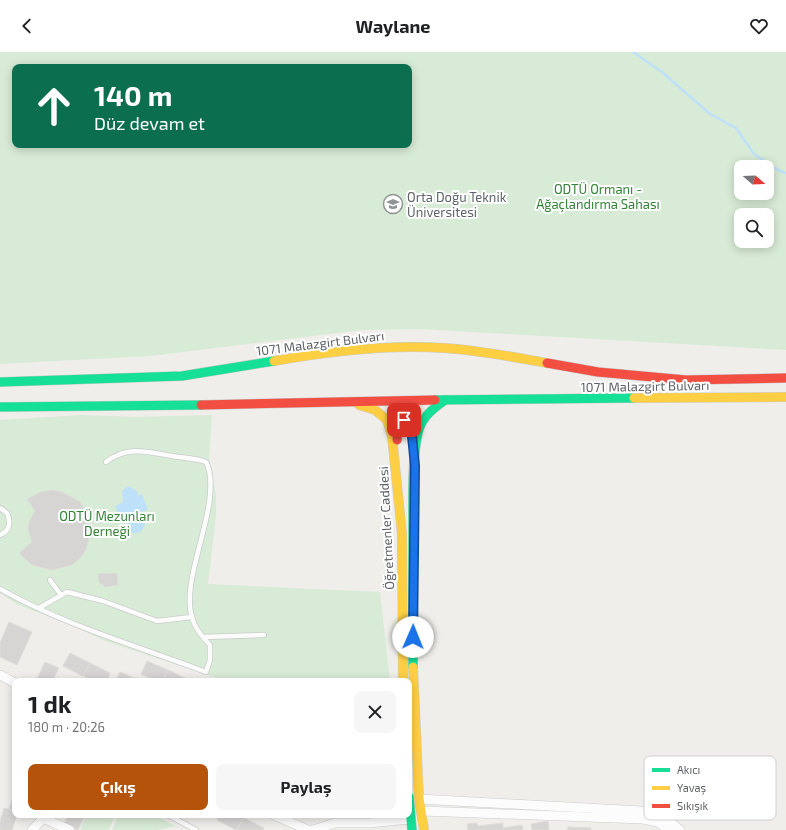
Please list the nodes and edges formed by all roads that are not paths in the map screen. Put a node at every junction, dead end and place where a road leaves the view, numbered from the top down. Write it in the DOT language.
graph roads {
  1 [pos="786,378"];
  2 [pos="0,382"];
  3 [pos="786,397"];
  4 [pos="445,400"];
  5 [pos="346,403"];
  6 [pos="0,406"];
  7 [pos="106,462"];
  8 [pos="415,466"];
  9 [pos="396,467"];
  10 [pos="0,508"];
  11 [pos="0,535"];
  12 [pos="50,580"];
  13 [pos="0,589"];
  14 [pos="61,595"];
  15 [pos="39,608"];
  16 [pos="192,617"];
  17 [pos="264,635"];
  18 [pos="203,637"];
  19 [pos="0,675"];
  20 [pos="402,678"];
  21 [pos="12,681"];
  22 [pos="419,799"];
  23 [pos="422,811"];
  24 [pos="644,812"];
  25 [pos="43,818"];
  26 [pos="46,818"];
  27 [pos="174,818"];
  28 [pos="281,818"];
  29 [pos="410,819"];
  30 [pos="644,819"];
  31 [pos="648,820"];
  32 [pos="668,820"];
  33 [pos="369,826"];
  34 [pos="32,830"];
  35 [pos="70,830"];
  36 [pos="196,830"];
  37 [pos="308,830"];
  38 [pos="313,830"];
  39 [pos="412,830"];
  40 [pos="424,830"];
  41 [pos="669,830"];
  42 [pos="680,830"];
  1 -- 2 [label="main road, 1071 Malazgirt Bulvarı"];
  3 -- 4 [label="main road, 1071 Malazgirt Bulvarı"];
  4 -- 5 [label="main road, 1071 Malazgirt Bulvarı"];
  4 -- 8 [label="main road, Öğretmenler Caddesi"];
  5 -- 6 [label="main road, 1071 Malazgirt Bulvarı"];
  5 -- 9 [label="main road, Öğretmenler Caddesi"];
  7 -- 16 [label="lane"];
  8 -- 9 [label="main road"];
  8 -- 22 [label="main road, Öğretmenler Caddesi"];
  9 -- 20 [label="main road, Öğretmenler Caddesi"];
  10 -- 11 [label="lane"];
  12 -- 14 [label="lane"];
  13 -- 15 [label="lane"];
  14 -- 15 [label="lane"];
  14 -- 16 [label="lane"];
  15 -- 18 [label="lane"];
  16 -- 18 [label="lane"];
  17 -- 18 [label="lane"];
  19 -- 21 [label="street"];
  22 -- 23 [label="main road, Öğretmenler Caddesi"];
  22 -- 24 [label="street"];
  23 -- 30 [label="street"];
  23 -- 40 [label="main road, Öğretmenler Caddesi"];
  25 -- 34 [label="street"];
  26 -- 35 [label="street"];
  27 -- 36 [label="lane"];
  28 -- 37 [label="street"];
  29 -- 33 [label="street"];
  29 -- 39 [label="main road"];
  31 -- 41 [label="street"];
  32 -- 42 [label="street"];
  33 -- 38 [label="street"];
}
